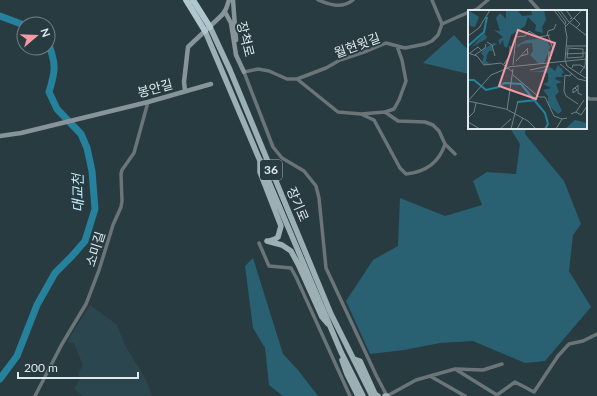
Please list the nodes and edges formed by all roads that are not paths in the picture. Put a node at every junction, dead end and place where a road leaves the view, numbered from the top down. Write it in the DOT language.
graph roads {
  1 [pos="186,0"];
  2 [pos="193,0"];
  3 [pos="229,0"];
  4 [pos="233,0"];
  5 [pos="318,0"];
  6 [pos="354,0"];
  7 [pos="432,0"];
  8 [pos="488,0"];
  9 [pos="530,0"];
  10 [pos="474,10"];
  11 [pos="539,10"];
  12 [pos="225,12"];
  13 [pos="468,12"];
  14 [pos="442,24"];
  15 [pos="208,29"];
  16 [pos="397,46"];
  17 [pos="236,55"];
  18 [pos="244,72"];
  19 [pos="297,79"];
  20 [pos="211,84"];
  21 [pos="185,92"];
  22 [pos="587,98"];
  23 [pos="597,99"];
  24 [pos="148,102"];
  25 [pos="385,112"];
  26 [pos="361,114"];
  27 [pos="0,136"];
  28 [pos="445,144"];
  29 [pos="455,154"];
  30 [pos="260,158"];
  31 [pos="259,243"];
  32 [pos="331,327"];
  33 [pos="597,334"];
  34 [pos="341,352"];
  35 [pos="354,359"];
  36 [pos="502,364"];
  37 [pos="454,369"];
  38 [pos="430,376"];
  39 [pos="497,395"];
  40 [pos="35,396"];
  41 [pos="350,396"];
  42 [pos="358,396"];
  43 [pos="363,396"];
  44 [pos="372,396"];
  45 [pos="378,396"];
  46 [pos="386,396"];
  47 [pos="465,396"];
  1 -- 15 [label="highway, 장기로 / 36"];
  2 -- 15 [label="highway, 장기로 / 36"];
  3 -- 12 [label="street"];
  4 -- 17 [label="street"];
  5 -- 6 [label="street"];
  7 -- 14 [label="street"];
  8 -- 10 [label="street"];
  9 -- 11 [label="street"];
  12 -- 15 [label="street"];
  12 -- 17 [label="street, 장척로"];
  13 -- 14 [label="street"];
  14 -- 16 [label="street, 월현윗길"];
  15 -- 21 [label="street"];
  15 -- 30 [label="main road, 장기로 / 36"];
  15 -- 35 [label="main road, 장기로 / 36"];
  16 -- 19 [label="street, 월현윗길"];
  16 -- 25 [label="street"];
  17 -- 18 [label="street, 장척로"];
  18 -- 19 [label="street"];
  18 -- 46 [label="street"];
  19 -- 26 [label="street"];
  20 -- 21 [label="street, 봉안길"];
  21 -- 24 [label="street, 봉안길"];
  22 -- 23 [label="street"];
  24 -- 27 [label="street, 봉안길"];
  24 -- 40 [label="street, 소미길"];
  25 -- 26 [label="street"];
  25 -- 28 [label="street"];
  26 -- 28 [label="street"];
  28 -- 29 [label="street"];
  30 -- 32 [label="main road, 장기로 / 36"];
  30 -- 32 [label="main road"];
  31 -- 41 [label="street"];
  32 -- 34 [label="main road, 장기로 / 36"];
  33 -- 39 [label="street"];
  34 -- 42 [label="main road"];
  34 -- 43 [label="main road, 장기로 / 36"];
  35 -- 44 [label="main road, 장기로 / 36"];
  35 -- 45 [label="main road"];
  36 -- 37 [label="street"];
  37 -- 38 [label="street"];
  37 -- 39 [label="street"];
  38 -- 46 [label="street"];
  38 -- 47 [label="street"];
}
